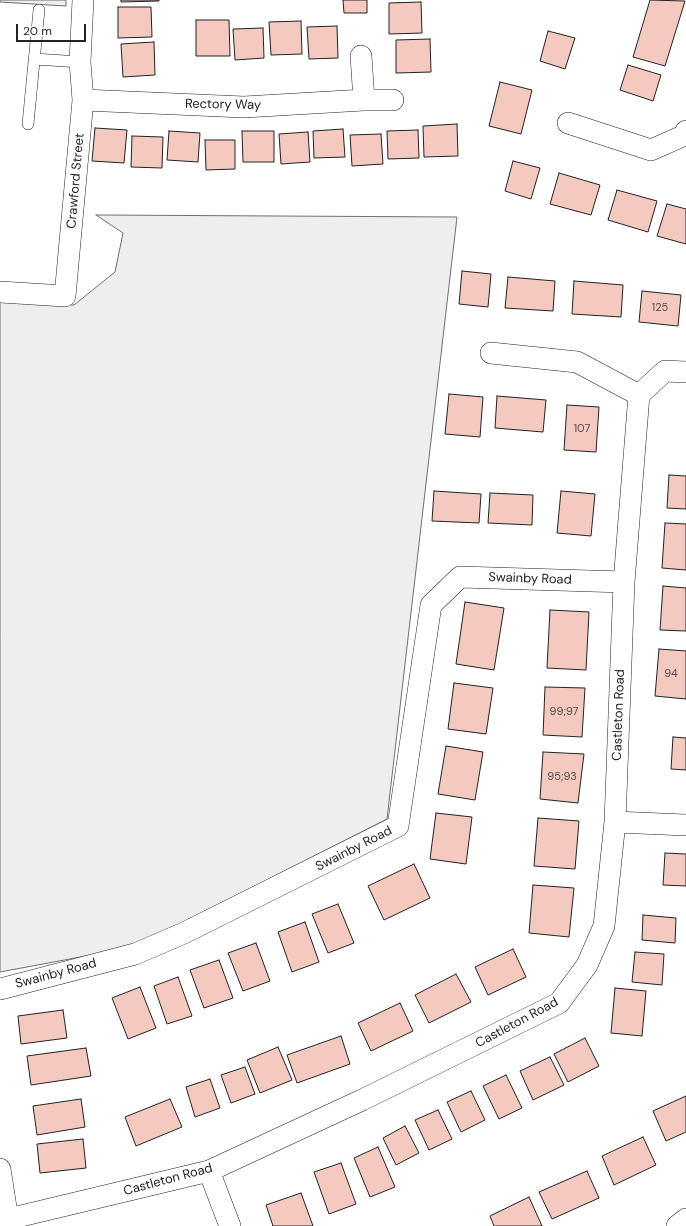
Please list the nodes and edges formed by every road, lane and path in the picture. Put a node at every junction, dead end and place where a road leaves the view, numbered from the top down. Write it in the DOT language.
graph roads {
  1 [pos="83,0"];
  2 [pos="39,10"];
  3 [pos="361,56"];
  4 [pos="34,59"];
  5 [pos="80,62"];
  6 [pos="83,100"];
  7 [pos="364,100"];
  8 [pos="393,100"];
  9 [pos="568,123"];
  10 [pos="28,124"];
  11 [pos="686,131"];
  12 [pos="0,292"];
  13 [pos="491,353"];
  14 [pos="686,372"];
  15 [pos="639,395"];
  16 [pos="624,582"];
  17 [pos="615,822"];
  18 [pos="686,825"];
  19 [pos="0,989"];
  20 [pos="0,1169"];
  21 [pos="209,1171"];
  22 [pos="686,1219"];
  23 [pos="4,1221"];
  24 [pos="230,1226"];
  25 [pos="676,1226"];
  1 -- 5 [label="street, Crawford Street"];
  2 -- 4 [label="lane"];
  3 -- 7 [label="street"];
  4 -- 5 [label="lane"];
  4 -- 10 [label="lane"];
  5 -- 6 [label="street, Crawford Street"];
  6 -- 7 [label="street, Rectory Way"];
  6 -- 12 [label="street, Crawford Street"];
  7 -- 8 [label="street, Rectory Way"];
  9 -- 11 [label="street"];
  13 -- 15 [label="street"];
  14 -- 15 [label="street"];
  15 -- 16 [label="street, Castleton Road"];
  16 -- 17 [label="street, Castleton Road"];
  16 -- 19 [label="street, Swainby Road"];
  17 -- 18 [label="street"];
  17 -- 21 [label="street, Castleton Road"];
  20 -- 23 [label="street"];
  21 -- 23 [label="street, Castleton Road"];
  21 -- 24 [label="street"];
  22 -- 25 [label="street"];
}
